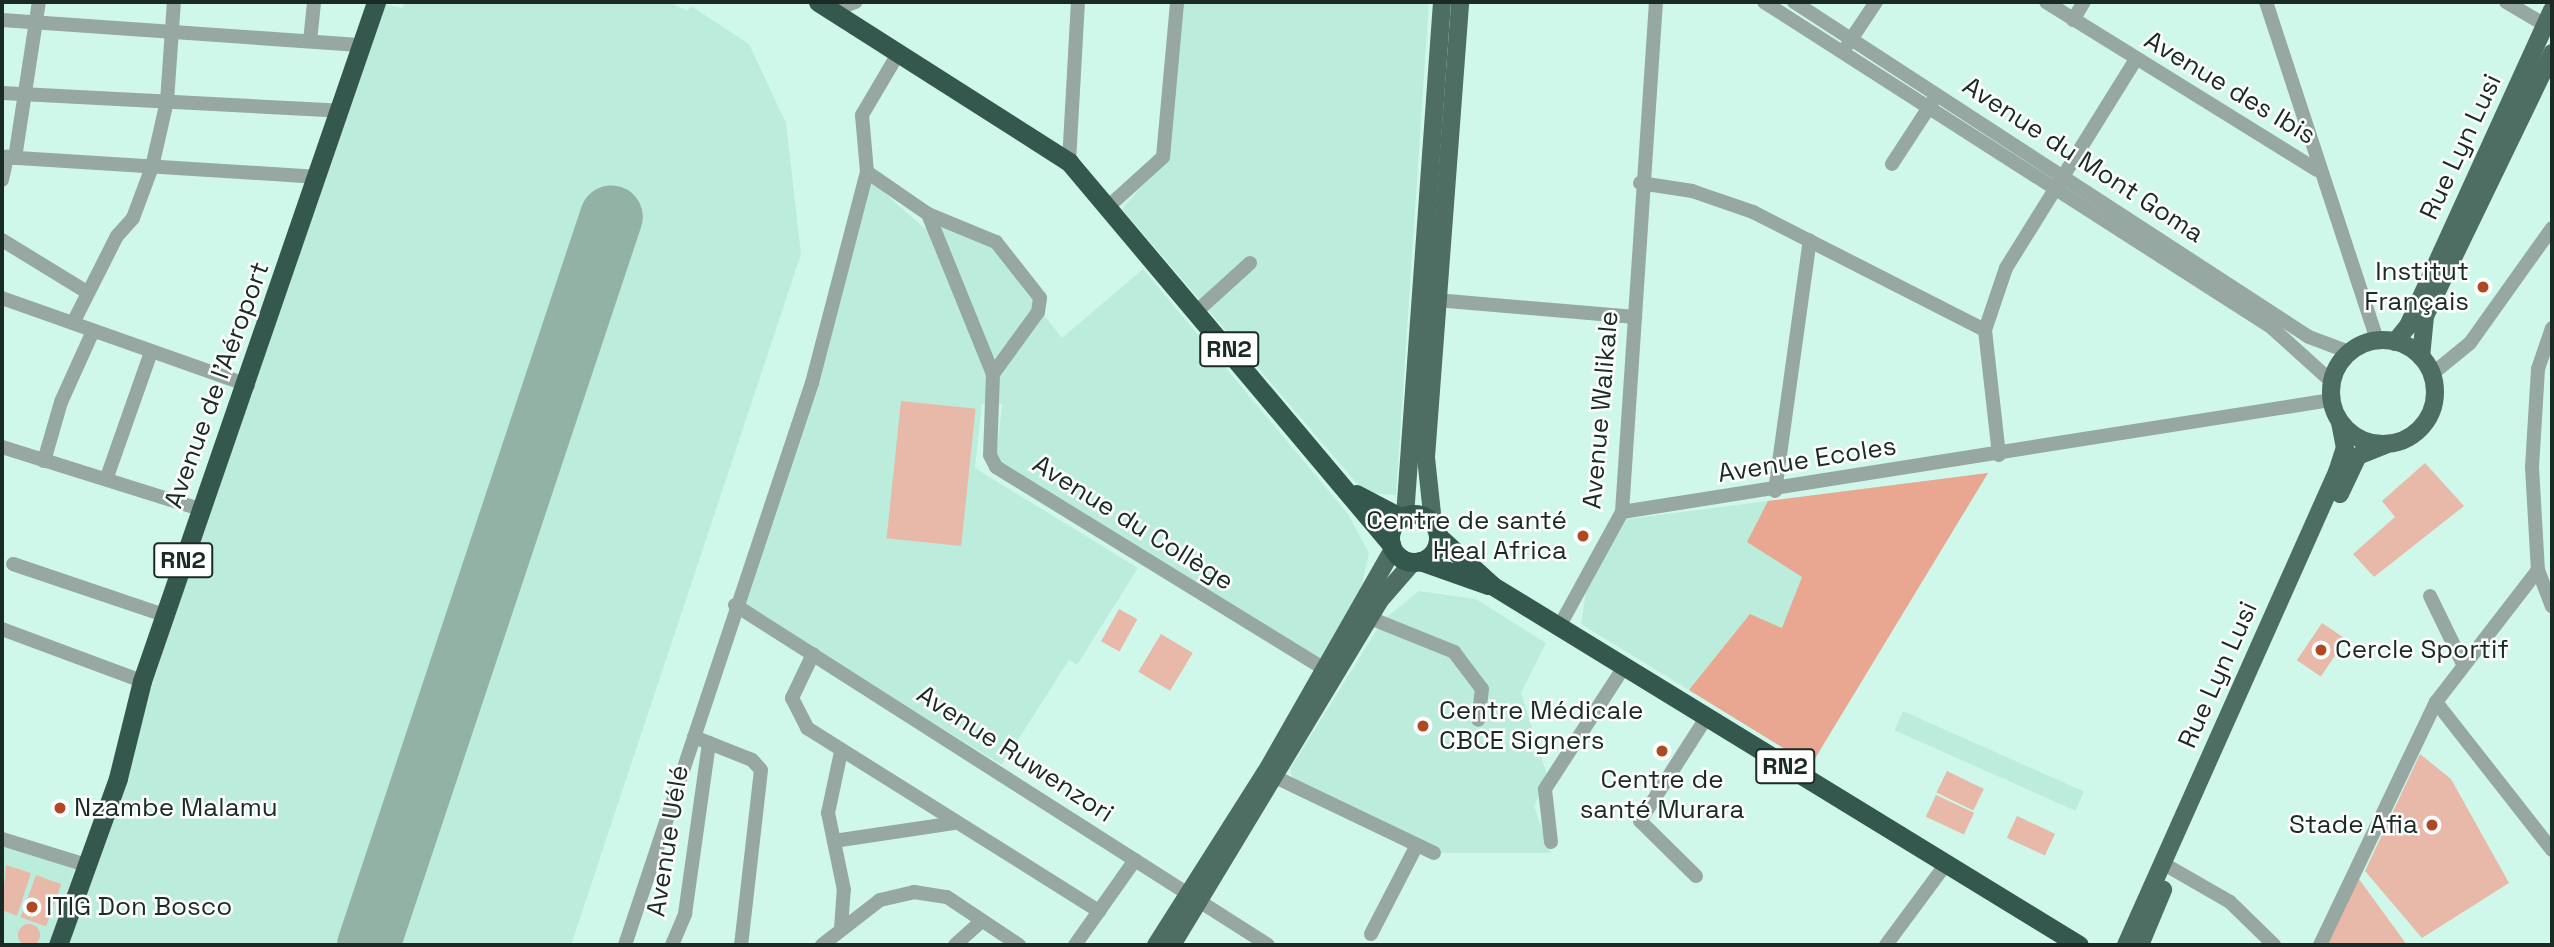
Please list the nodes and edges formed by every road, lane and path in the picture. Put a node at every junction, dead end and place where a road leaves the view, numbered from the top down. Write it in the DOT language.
graph roads {
  1 [pos="39,2"];
  2 [pos="174,2"];
  3 [pos="314,2"];
  4 [pos="376,2"];
  5 [pos="855,2"];
  6 [pos="1079,2"];
  7 [pos="1177,2"];
  8 [pos="1442,2"];
  9 [pos="1460,2"];
  10 [pos="1656,2"];
  11 [pos="1764,2"];
  12 [pos="1794,2"];
  13 [pos="1876,2"];
  14 [pos="2046,2"];
  15 [pos="2084,2"];
  16 [pos="2266,2"];
  17 [pos="2506,2"];
  18 [pos="825,6"];
  19 [pos="2,20"];
  20 [pos="2073,20"];
  21 [pos="37,22"];
  22 [pos="2550,22"];
  23 [pos="173,30"];
  24 [pos="310,41"];
  25 [pos="362,45"];
  26 [pos="1848,45"];
  27 [pos="2552,52"];
  28 [pos="898,54"];
  29 [pos="2136,59"];
  30 [pos="2547,78"];
  31 [pos="2,93"];
  32 [pos="25,94"];
  33 [pos="167,101"];
  34 [pos="1933,101"];
  35 [pos="341,111"];
  36 [pos="8,157"];
  37 [pos="1069,162"];
  38 [pos="1892,164"];
  39 [pos="152,167"];
  40 [pos="2317,170"];
  41 [pos="867,172"];
  42 [pos="318,177"];
  43 [pos="2,180"];
  44 [pos="2058,181"];
  45 [pos="1640,183"];
  46 [pos="1110,206"];
  47 [pos="928,214"];
  48 [pos="2119,221"];
  49 [pos="2552,228"];
  50 [pos="2,240"];
  51 [pos="1810,240"];
  52 [pos="1251,263"];
  53 [pos="88,292"];
  54 [pos="2,298"];
  55 [pos="1436,300"];
  56 [pos="1196,312"];
  57 [pos="1635,317"];
  58 [pos="73,323"];
  59 [pos="2552,328"];
  60 [pos="1984,330"];
  61 [pos="93,331"];
  62 [pos="2377,340"];
  63 [pos="2395,342"];
  64 [pos="151,352"];
  65 [pos="2349,352"];
  66 [pos="2421,357"];
  67 [pos="993,374"];
  68 [pos="2432,374"];
  69 [pos="2331,381"];
  70 [pos="248,386"];
  71 [pos="2331,400"];
  72 [pos="2340,422"];
  73 [pos="2385,445"];
  74 [pos="2,447"];
  75 [pos="1999,456"];
  76 [pos="44,461"];
  77 [pos="107,477"];
  78 [pos="1351,491"];
  79 [pos="1775,491"];
  80 [pos="200,509"];
  81 [pos="1622,512"];
  82 [pos="1403,517"];
  83 [pos="1436,530"];
  84 [pos="1392,547"];
  85 [pos="1416,561"];
  86 [pos="13,564"];
  87 [pos="2538,570"];
  88 [pos="1493,586"];
  89 [pos="2430,596"];
  90 [pos="735,605"];
  91 [pos="2552,606"];
  92 [pos="164,615"];
  93 [pos="1370,618"];
  94 [pos="1559,627"];
  95 [pos="2,629"];
  96 [pos="813,654"];
  97 [pos="2462,662"];
  98 [pos="1624,667"];
  99 [pos="1326,670"];
  100 [pos="142,681"];
  101 [pos="2436,702"];
  102 [pos="1706,718"];
  103 [pos="1478,720"];
  104 [pos="694,737"];
  105 [pos="709,743"];
  106 [pos="841,752"];
  107 [pos="1272,775"];
  108 [pos="954,823"];
  109 [pos="2,839"];
  110 [pos="834,841"];
  111 [pos="1551,842"];
  112 [pos="1417,845"];
  113 [pos="2552,850"];
  114 [pos="1434,853"];
  115 [pos="1135,860"];
  116 [pos="1946,864"];
  117 [pos="86,865"];
  118 [pos="2168,866"];
  119 [pos="1696,876"];
  120 [pos="844,890"];
  121 [pos="1195,898"];
  122 [pos="872,905"];
  123 [pos="1099,911"];
  124 [pos="982,921"];
  125 [pos="841,929"];
  126 [pos="1371,934"];
  127 [pos="58,945"];
  128 [pos="625,945"];
  129 [pos="672,945"];
  130 [pos="741,945"];
  131 [pos="822,945"];
  132 [pos="955,945"];
  133 [pos="1019,945"];
  134 [pos="1075,945"];
  135 [pos="1156,945"];
  136 [pos="1172,945"];
  137 [pos="1268,945"];
  138 [pos="1886,945"];
  139 [pos="2079,945"];
  140 [pos="2126,945"];
  141 [pos="2140,945"];
  142 [pos="2274,945"];
  143 [pos="2320,945"];
  1 -- 21 [label="street"];
  2 -- 23 [label="street"];
  3 -- 24 [label="street"];
  4 -- 25 [label="highway, Avenue de l'Aéroport / RN2"];
  5 -- 18 [label="street"];
  6 -- 37 [label="street"];
  7 -- 46 [label="street"];
  8 -- 82 [label="main road"];
  9 -- 55 [label="main road"];
  10 -- 45 [label="street, Avenue Walikale"];
  11 -- 26 [label="street"];
  12 -- 26 [label="street"];
  13 -- 26 [label="street"];
  14 -- 20 [label="street, Avenue des Ibis"];
  15 -- 20 [label="street"];
  16 -- 40 [label="street"];
  17 -- 22 [label="street"];
  18 -- 28 [label="highway, RN2"];
  19 -- 21 [label="street"];
  20 -- 29 [label="street, Avenue des Ibis"];
  21 -- 23 [label="street"];
  21 -- 32 [label="street"];
  22 -- 63 [label="main road, Rue Lyn Lusi"];
  23 -- 24 [label="street"];
  23 -- 33 [label="street"];
  24 -- 25 [label="street"];
  25 -- 35 [label="highway, Avenue de l'Aéroport / RN2"];
  26 -- 34 [label="street"];
  27 -- 30 [label="main road, Rue Lyn Lusi"];
  28 -- 37 [label="highway, RN2"];
  28 -- 41 [label="street"];
  29 -- 40 [label="street, Avenue des Ibis"];
  29 -- 44 [label="street"];
  30 -- 66 [label="main road, Rue Lyn Lusi"];
  31 -- 32 [label="street"];
  32 -- 33 [label="street"];
  32 -- 36 [label="street"];
  33 -- 35 [label="street"];
  33 -- 39 [label="street"];
  34 -- 38 [label="street"];
  34 -- 44 [label="street"];
  35 -- 42 [label="highway, Avenue de l'Aéroport / RN2"];
  36 -- 39 [label="street"];
  36 -- 43 [label="street"];
  37 -- 46 [label="highway, RN2"];
  39 -- 42 [label="street"];
  39 -- 53 [label="street"];
  40 -- 62 [label="street"];
  41 -- 47 [label="street"];
  41 -- 90 [label="street"];
  42 -- 70 [label="highway, Avenue de l'Aéroport / RN2"];
  44 -- 48 [label="street"];
  44 -- 60 [label="street"];
  45 -- 51 [label="street"];
  45 -- 57 [label="street, Avenue Walikale"];
  46 -- 56 [label="highway, RN2"];
  47 -- 67 [label="street"];
  47 -- 67 [label="street"];
  48 -- 65 [label="street, Avenue du Mont Goma"];
  48 -- 69 [label="street"];
  49 -- 68 [label="street"];
  50 -- 53 [label="street"];
  51 -- 60 [label="street"];
  51 -- 79 [label="street"];
  52 -- 56 [label="street"];
  53 -- 58 [label="street"];
  54 -- 58 [label="street"];
  55 -- 57 [label="street"];
  55 -- 83 [label="main road"];
  56 -- 78 [label="highway, RN2"];
  57 -- 81 [label="street, Avenue Walikale"];
  58 -- 61 [label="street"];
  59 -- 87 [label="street"];
  60 -- 75 [label="street"];
  61 -- 64 [label="street"];
  61 -- 76 [label="street"];
  62 -- 63 [label="main road"];
  62 -- 65 [label="main road"];
  63 -- 66 [label="main road"];
  64 -- 70 [label="street"];
  64 -- 77 [label="street"];
  65 -- 69 [label="main road"];
  66 -- 68 [label="main road"];
  67 -- 99 [label="street, Avenue du Collège"];
  68 -- 73 [label="main road"];
  69 -- 71 [label="main road"];
  70 -- 80 [label="highway, Avenue de l'Aéroport / RN2"];
  71 -- 72 [label="main road"];
  71 -- 75 [label="street, Avenue Ecoles"];
  72 -- 73 [label="main road"];
  72 -- 118 [label="main road, Rue Lyn Lusi"];
  73 -- 118 [label="main road, Rue Lyn Lusi"];
  74 -- 76 [label="street"];
  75 -- 79 [label="street, Avenue Ecoles"];
  76 -- 77 [label="street"];
  77 -- 80 [label="street"];
  78 -- 82 [label="highway, RN2"];
  78 -- 84 [label="highway, RN2"];
  79 -- 81 [label="street, Avenue Ecoles"];
  80 -- 92 [label="highway, Avenue de l'Aéroport / RN2"];
  81 -- 94 [label="street, Avenue Walikale"];
  82 -- 83 [label="highway, RN2"];
  82 -- 84 [label="highway"];
  83 -- 85 [label="highway"];
  83 -- 88 [label="highway, RN2"];
  84 -- 85 [label="highway, RN2"];
  84 -- 99 [label="main road"];
  85 -- 88 [label="highway, RN2"];
  85 -- 93 [label="main road"];
  86 -- 92 [label="street"];
  87 -- 91 [label="street"];
  87 -- 97 [label="street"];
  88 -- 94 [label="highway, RN2"];
  89 -- 97 [label="street"];
  90 -- 96 [label="street, Avenue Ruwenzori"];
  90 -- 104 [label="street"];
  92 -- 100 [label="highway, Avenue de l'Aéroport / RN2"];
  93 -- 103 [label="street"];
  93 -- 107 [label="main road"];
  94 -- 98 [label="highway, RN2"];
  95 -- 100 [label="street"];
  96 -- 106 [label="street"];
  96 -- 115 [label="street, Avenue Ruwenzori"];
  97 -- 101 [label="street"];
  98 -- 102 [label="highway, RN2"];
  98 -- 111 [label="street"];
  99 -- 107 [label="main road"];
  100 -- 117 [label="highway, Avenue de l'Aéroport / RN2"];
  101 -- 113 [label="street"];
  101 -- 143 [label="street"];
  102 -- 116 [label="highway, RN2"];
  102 -- 119 [label="street"];
  104 -- 105 [label="street"];
  104 -- 128 [label="street"];
  105 -- 129 [label="street, Avenue Uélé"];
  105 -- 130 [label="street"];
  106 -- 108 [label="street"];
  106 -- 110 [label="street"];
  107 -- 112 [label="street"];
  107 -- 121 [label="main road"];
  108 -- 110 [label="street"];
  108 -- 123 [label="street"];
  109 -- 117 [label="street"];
  110 -- 120 [label="street"];
  112 -- 114 [label="street"];
  112 -- 126 [label="street"];
  115 -- 121 [label="street, Avenue Ruwenzori"];
  115 -- 123 [label="street"];
  116 -- 138 [label="street"];
  116 -- 139 [label="highway, RN2"];
  117 -- 127 [label="highway, Avenue de l'Aéroport / RN2"];
  118 -- 140 [label="main road, Rue Lyn Lusi"];
  118 -- 141 [label="main road, Rue Lyn Lusi"];
  118 -- 142 [label="street"];
  120 -- 122 [label="street"];
  120 -- 125 [label="street"];
  121 -- 135 [label="main road"];
  121 -- 136 [label="main road"];
  121 -- 137 [label="street, Avenue Ruwenzori"];
  122 -- 124 [label="street"];
  122 -- 125 [label="street"];
  123 -- 134 [label="street"];
  124 -- 132 [label="street"];
  124 -- 133 [label="street"];
  125 -- 131 [label="street"];
}
